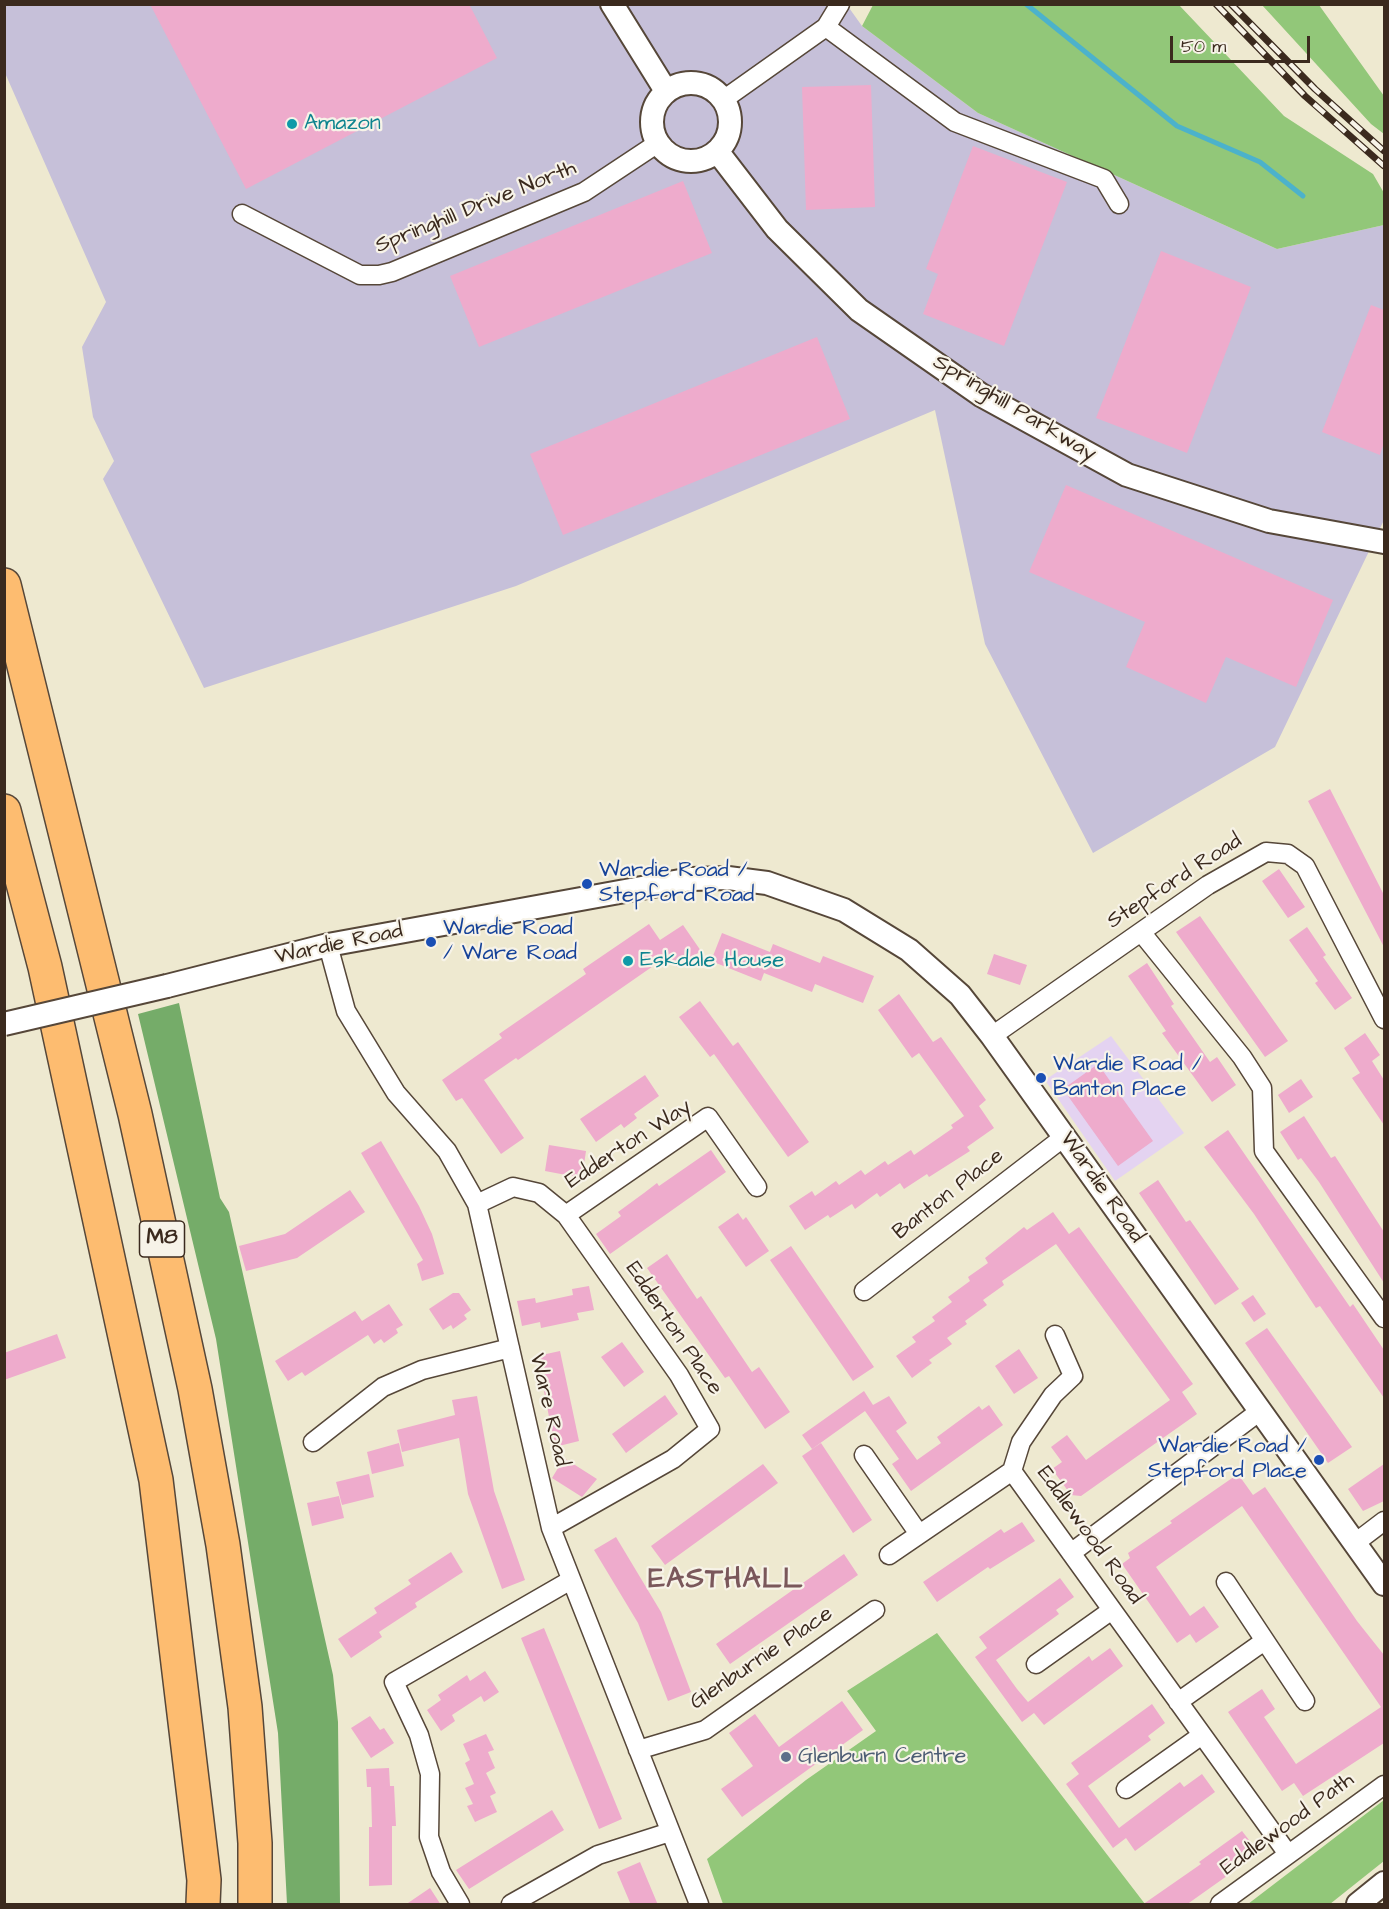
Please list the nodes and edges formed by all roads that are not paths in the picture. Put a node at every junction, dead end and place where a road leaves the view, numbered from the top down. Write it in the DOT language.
graph roads {
  1 [pos="612,4"];
  2 [pos="840,4"];
  3 [pos="825,27"];
  4 [pos="666,91"];
  5 [pos="723,100"];
  6 [pos="658,143"];
  7 [pos="717,151"];
  8 [pos="1119,204"];
  9 [pos="242,214"];
  10 [pos="1384,542"];
  11 [pos="4,585"];
  12 [pos="4,811"];
  13 [pos="1141,932"];
  14 [pos="328,945"];
  15 [pos="1384,1019"];
  16 [pos="4,1024"];
  17 [pos="992,1036"];
  18 [pos="1064,1137"];
  19 [pos="757,1187"];
  20 [pos="477,1204"];
  21 [pos="566,1215"];
  22 [pos="864,1292"];
  23 [pos="1384,1318"];
  24 [pos="1055,1335"];
  25 [pos="510,1348"];
  26 [pos="1260,1410"];
  27 [pos="313,1443"];
  28 [pos="864,1455"];
  29 [pos="1012,1471"];
  30 [pos="1384,1521"];
  31 [pos="550,1528"];
  32 [pos="919,1534"];
  33 [pos="1355,1543"];
  34 [pos="1071,1553"];
  35 [pos="889,1555"];
  36 [pos="571,1581"];
  37 [pos="1226,1582"];
  38 [pos="1384,1584"];
  39 [pos="875,1610"];
  40 [pos="1112,1610"];
  41 [pos="1263,1642"];
  42 [pos="1036,1664"];
  43 [pos="1305,1701"];
  44 [pos="1178,1702"];
  45 [pos="1202,1736"];
  46 [pos="638,1750"];
  47 [pos="1384,1785"];
  48 [pos="1126,1790"];
  49 [pos="670,1832"];
  50 [pos="1288,1854"];
  51 [pos="1384,1883"];
  52 [pos="203,1905"];
  53 [pos="255,1905"];
  54 [pos="460,1905"];
  55 [pos="512,1905"];
  56 [pos="699,1905"];
  57 [pos="1221,1905"];
  58 [pos="1358,1905"];
  1 -- 4 [label="street"];
  2 -- 3 [label="street"];
  3 -- 5 [label="street"];
  3 -- 8 [label="street"];
  4 -- 5 [label="street"];
  4 -- 6 [label="street"];
  5 -- 7 [label="street"];
  6 -- 7 [label="street"];
  6 -- 9 [label="street, Springhill Drive North"];
  7 -- 10 [label="street, Springhill Parkway"];
  11 -- 53 [label="highway, M8"];
  12 -- 52 [label="highway, M8"];
  13 -- 15 [label="street, Stepford Road"];
  13 -- 17 [label="street, Stepford Road"];
  13 -- 23 [label="street"];
  14 -- 16 [label="street, Wardie Road, bridge"];
  14 -- 17 [label="street, Wardie Road"];
  14 -- 20 [label="street, Ware Road"];
  17 -- 18 [label="street, Wardie Road"];
  18 -- 22 [label="street, Banton Place"];
  18 -- 26 [label="street, Wardie Road"];
  19 -- 21 [label="street, Edderton Way"];
  20 -- 21 [label="street, Edderton Place"];
  20 -- 25 [label="street, Ware Road"];
  21 -- 31 [label="street, Edderton Place"];
  24 -- 29 [label="street, Eddlewood Road"];
  25 -- 27 [label="street"];
  25 -- 31 [label="street, Ware Road"];
  26 -- 33 [label="street, Wardie Road"];
  26 -- 34 [label="street"];
  28 -- 32 [label="street"];
  29 -- 32 [label="street"];
  29 -- 34 [label="street, Eddlewood Road"];
  30 -- 33 [label="street"];
  31 -- 36 [label="street, Ware Road"];
  32 -- 35 [label="street"];
  33 -- 38 [label="street, Wardie Road"];
  34 -- 40 [label="street, Eddlewood Road"];
  36 -- 46 [label="street, Ware Road"];
  36 -- 54 [label="street"];
  37 -- 41 [label="street"];
  39 -- 46 [label="street, Glenburnie Place"];
  40 -- 42 [label="street"];
  40 -- 44 [label="street, Eddlewood Road"];
  41 -- 43 [label="street"];
  41 -- 44 [label="street"];
  44 -- 45 [label="street, Eddlewood Road"];
  45 -- 48 [label="street"];
  45 -- 50 [label="street, Eddlewood Road"];
  46 -- 49 [label="street, Ware Road"];
  47 -- 50 [label="street, Eddlewood Path"];
  49 -- 55 [label="street"];
  49 -- 56 [label="street, Ware Road"];
  50 -- 57 [label="street, Eddlewood Path"];
  51 -- 58 [label="street"];
}
